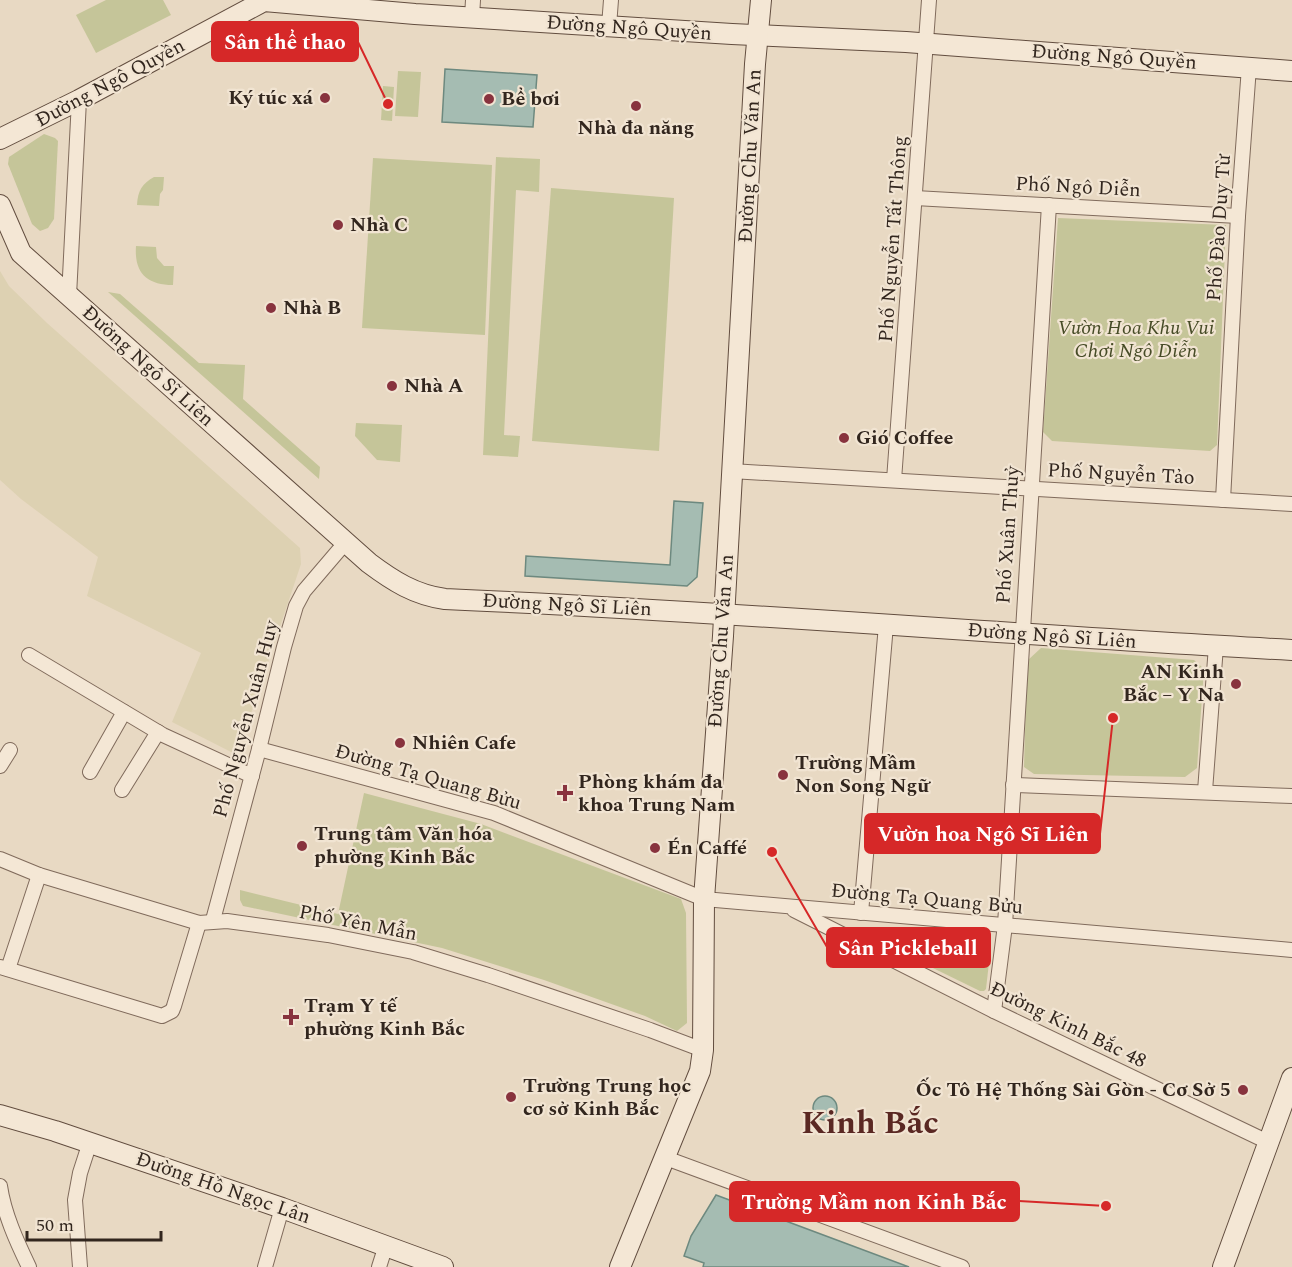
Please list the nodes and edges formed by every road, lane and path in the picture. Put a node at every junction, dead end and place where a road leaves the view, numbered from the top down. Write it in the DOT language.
graph roads {
  1 [pos="611,0"];
  2 [pos="761,0"];
  3 [pos="929,0"];
  4 [pos="264,1"];
  5 [pos="473,9"];
  6 [pos="609,26"];
  7 [pos="758,36"];
  8 [pos="926,44"];
  9 [pos="1249,67"];
  10 [pos="1292,70"];
  11 [pos="79,100"];
  12 [pos="0,139"];
  13 [pos="915,198"];
  14 [pos="0,205"];
  15 [pos="1049,205"];
  16 [pos="1238,216"];
  17 [pos="69,296"];
  18 [pos="731,471"];
  19 [pos="894,480"];
  20 [pos="1031,488"];
  21 [pos="1222,500"];
  22 [pos="1292,504"];
  23 [pos="345,543"];
  24 [pos="724,613"];
  25 [pos="886,625"];
  26 [pos="1022,634"];
  27 [pos="1215,646"];
  28 [pos="1292,650"];
  29 [pos="29,655"];
  30 [pos="124,712"];
  31 [pos="158,732"];
  32 [pos="259,749"];
  33 [pos="10,750"];
  34 [pos="0,766"];
  35 [pos="90,772"];
  36 [pos="252,776"];
  37 [pos="1013,785"];
  38 [pos="122,790"];
  39 [pos="1205,791"];
  40 [pos="1292,796"];
  41 [pos="0,859"];
  42 [pos="39,875"];
  43 [pos="704,899"];
  44 [pos="787,906"];
  45 [pos="861,913"];
  46 [pos="206,922"];
  47 [pos="1005,925"];
  48 [pos="1292,950"];
  49 [pos="4,968"];
  50 [pos="994,1011"];
  51 [pos="703,1050"];
  52 [pos="1292,1078"];
  53 [pos="0,1115"];
  54 [pos="90,1142"];
  55 [pos="1270,1143"];
  56 [pos="663,1157"];
  57 [pos="0,1186"];
  58 [pos="282,1208"];
  59 [pos="386,1245"];
  60 [pos="29,1267"];
  61 [pos="80,1267"];
  62 [pos="266,1267"];
  63 [pos="379,1267"];
  64 [pos="443,1267"];
  65 [pos="620,1267"];
  66 [pos="962,1267"];
  67 [pos="1223,1267"];
  1 -- 6 [label="street"];
  2 -- 7 [label="street, Đường Chu Văn An"];
  3 -- 8 [label="street, Phố Nguyễn Tất Thông"];
  4 -- 5 [label="street, Đường Ngô Quyền"];
  4 -- 11 [label="street, Đường Ngô Quyền"];
  5 -- 6 [label="street, Đường Ngô Quyền"];
  6 -- 7 [label="street, Đường Ngô Quyền"];
  7 -- 8 [label="street, Đường Ngô Quyền"];
  7 -- 18 [label="street, Đường Chu Văn An"];
  8 -- 9 [label="street, Đường Ngô Quyền"];
  8 -- 13 [label="street, Phố Nguyễn Tất Thông"];
  9 -- 10 [label="street, Đường Ngô Quyền"];
  9 -- 16 [label="street, Phố Đào Duy Từ"];
  11 -- 12 [label="street, Đường Ngô Quyền"];
  11 -- 17 [label="street"];
  13 -- 15 [label="street, Phố Ngô Diễn"];
  13 -- 19 [label="street, Phố Nguyễn Tất Thông"];
  14 -- 17 [label="street, Đường Ngô Sĩ Liên"];
  15 -- 16 [label="street, Phố Ngô Diễn"];
  15 -- 20 [label="street, Phố Xuân Thuỷ"];
  16 -- 21 [label="street, Phố Đào Duy Từ"];
  17 -- 23 [label="street, Đường Ngô Sĩ Liên"];
  18 -- 19 [label="street, Phố Nguyễn Tảo"];
  18 -- 24 [label="street, Đường Chu Văn An"];
  19 -- 20 [label="street, Phố Nguyễn Tảo"];
  20 -- 21 [label="street, Phố Nguyễn Tảo"];
  20 -- 26 [label="street, Phố Xuân Thuỷ"];
  21 -- 22 [label="street, Phố Nguyễn Tảo"];
  23 -- 24 [label="street, Đường Ngô Sĩ Liên"];
  23 -- 32 [label="street, Phố Nguyễn Xuân Huy"];
  24 -- 25 [label="street, Đường Ngô Sĩ Liên"];
  24 -- 43 [label="street, Đường Chu Văn An"];
  25 -- 26 [label="street, Đường Ngô Sĩ Liên"];
  25 -- 45 [label="street"];
  26 -- 27 [label="street, Đường Ngô Sĩ Liên"];
  26 -- 37 [label="street, Phố Xuân Thuỷ"];
  27 -- 28 [label="street, Đường Ngô Sĩ Liên"];
  27 -- 39 [label="street"];
  29 -- 30 [label="street"];
  30 -- 31 [label="street"];
  30 -- 35 [label="street"];
  31 -- 36 [label="street"];
  31 -- 38 [label="street"];
  32 -- 36 [label="street, Phố Nguyễn Xuân Huy"];
  32 -- 43 [label="street, Đường Tạ Quang Bửu"];
  33 -- 34 [label="street"];
  36 -- 46 [label="street, Phố Nguyễn Xuân Huy"];
  37 -- 39 [label="street"];
  37 -- 47 [label="street, Phố Xuân Thuỷ"];
  39 -- 40 [label="street"];
  41 -- 42 [label="street, Phố Yên Mẫn"];
  42 -- 46 [label="street, Phố Yên Mẫn"];
  42 -- 49 [label="street"];
  43 -- 44 [label="street, Đường Tạ Quang Bửu"];
  43 -- 51 [label="street, Đường Chu Văn An"];
  44 -- 45 [label="street, Đường Tạ Quang Bửu"];
  44 -- 50 [label="street, Đường Kinh Bắc 48"];
  45 -- 47 [label="street, Đường Tạ Quang Bửu"];
  46 -- 49 [label="street, Phố Nguyễn Xuân Huy"];
  46 -- 51 [label="street, Phố Yên Mẫn"];
  47 -- 48 [label="street, Đường Tạ Quang Bửu"];
  47 -- 50 [label="street, Phố Xuân Thuỷ"];
  50 -- 55 [label="street, Đường Kinh Bắc 48"];
  51 -- 56 [label="street, Đường Chu Văn An"];
  52 -- 55 [label="street"];
  53 -- 54 [label="street, Đường Hồ Ngọc Lân"];
  54 -- 58 [label="street, Đường Hồ Ngọc Lân"];
  54 -- 61 [label="street"];
  55 -- 67 [label="street"];
  56 -- 65 [label="street, Đường Chu Văn An"];
  56 -- 66 [label="street"];
  57 -- 60 [label="street"];
  58 -- 59 [label="street, Đường Hồ Ngọc Lân"];
  58 -- 62 [label="street"];
  59 -- 63 [label="street"];
  59 -- 64 [label="street, Đường Hồ Ngọc Lân"];
}
